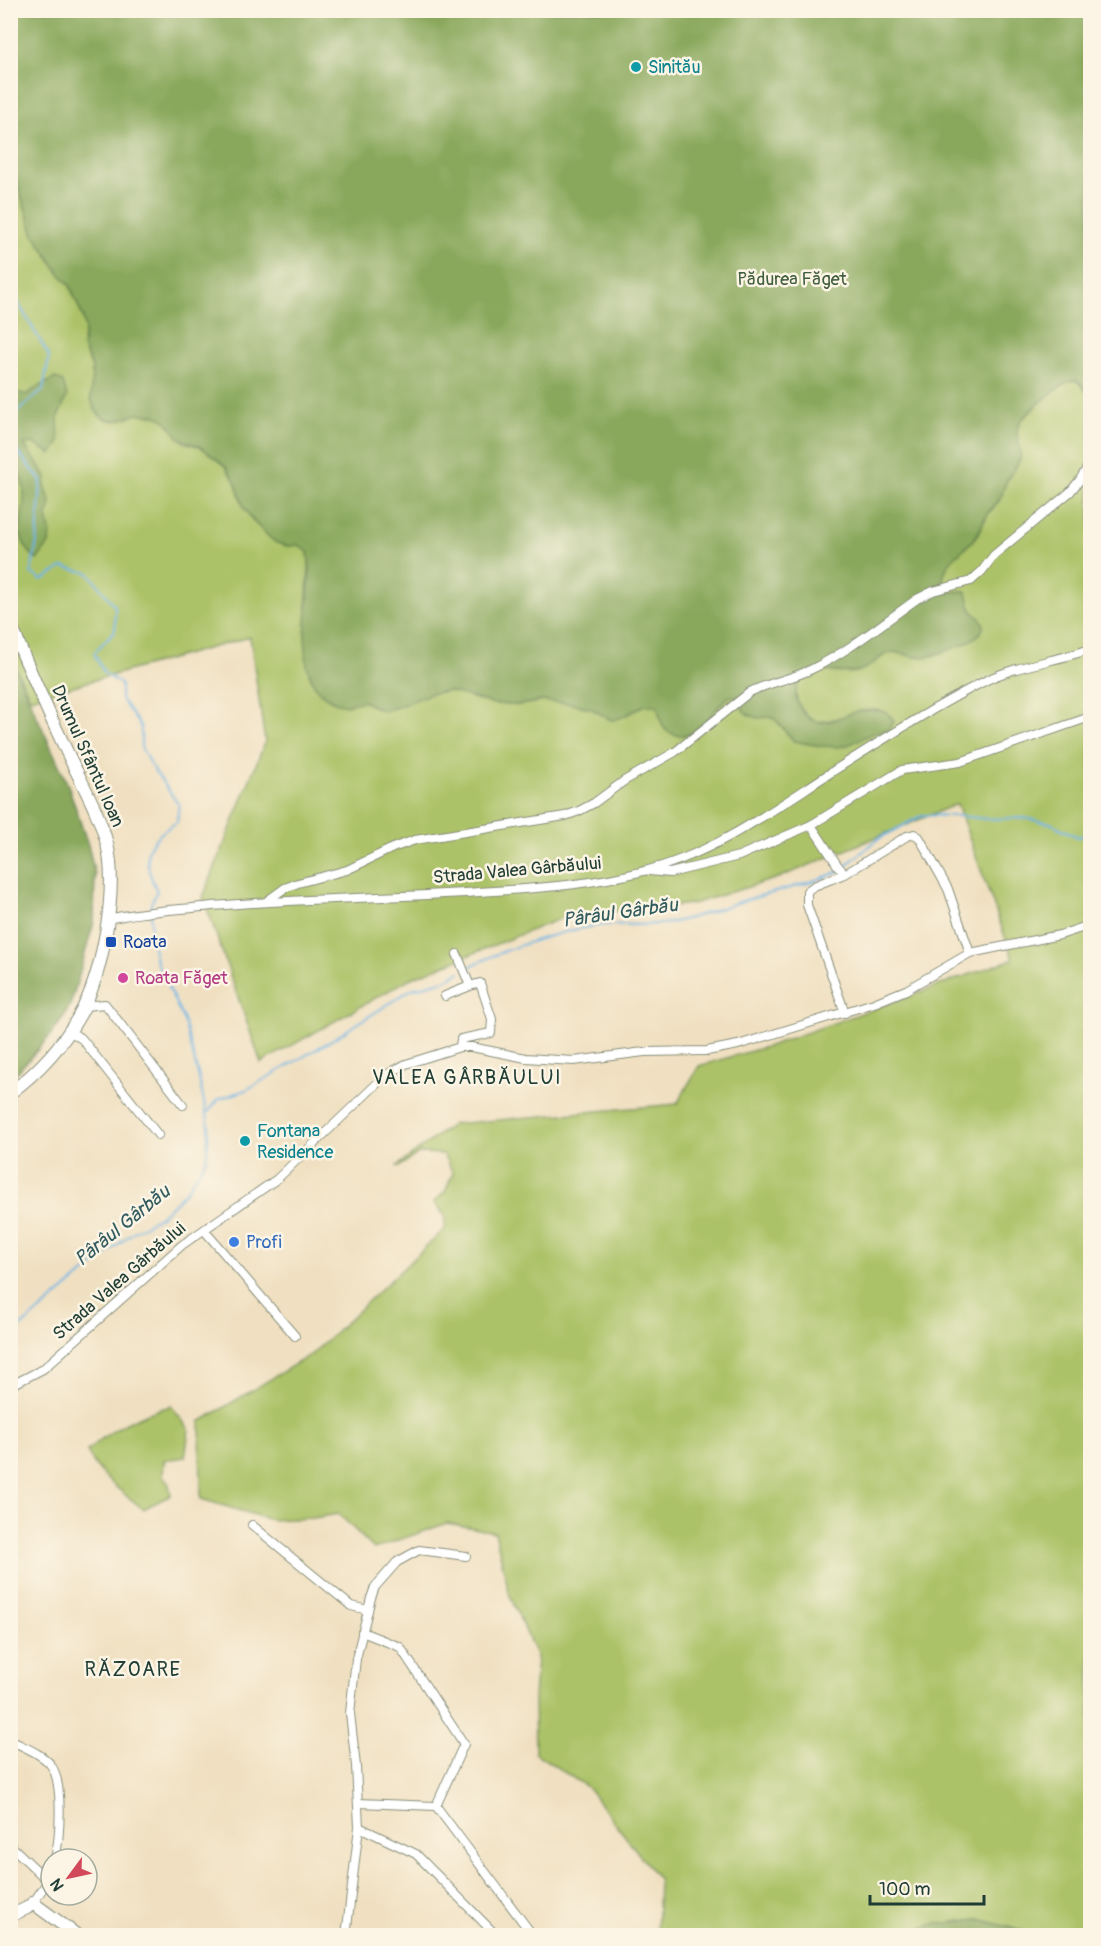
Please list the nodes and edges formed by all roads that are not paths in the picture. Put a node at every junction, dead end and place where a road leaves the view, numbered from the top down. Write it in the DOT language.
graph roads {
  1 [pos="1090,463"];
  2 [pos="10,623"];
  3 [pos="1090,649"];
  4 [pos="1090,717"];
  5 [pos="811,825"];
  6 [pos="647,871"];
  7 [pos="842,871"];
  8 [pos="267,901"];
  9 [pos="108,919"];
  10 [pos="1090,925"];
  11 [pos="970,953"];
  12 [pos="457,954"];
  13 [pos="470,986"];
  14 [pos="445,996"];
  15 [pos="85,1006"];
  16 [pos="845,1013"];
  17 [pos="69,1031"];
  18 [pos="460,1047"];
  19 [pos="10,1093"];
  20 [pos="183,1105"];
  21 [pos="158,1135"];
  22 [pos="204,1230"];
  23 [pos="295,1336"];
  24 [pos="10,1386"];
  25 [pos="252,1525"];
  26 [pos="466,1556"];
  27 [pos="368,1610"];
  28 [pos="362,1632"];
  29 [pos="10,1740"];
  30 [pos="358,1803"];
  31 [pos="436,1806"];
  32 [pos="359,1827"];
  33 [pos="10,1845"];
  34 [pos="57,1847"];
  35 [pos="39,1872"];
  36 [pos="39,1894"];
  37 [pos="33,1903"];
  38 [pos="10,1916"];
  39 [pos="78,1935"];
  40 [pos="346,1935"];
  41 [pos="497,1935"];
  42 [pos="519,1935"];
  1 -- 8 [label="street"];
  2 -- 9 [label="main road, Drumul Sfântul Ioan"];
  3 -- 6 [label="street, Strada Valea Gârbăului"];
  4 -- 5 [label="street"];
  5 -- 6 [label="street"];
  5 -- 7 [label="street"];
  6 -- 8 [label="street, Strada Valea Gârbăului"];
  7 -- 11 [label="street"];
  7 -- 16 [label="street"];
  8 -- 9 [label="street, Strada Valea Gârbăului"];
  9 -- 15 [label="main road, Drumul Sfântul Ioan"];
  10 -- 11 [label="street"];
  11 -- 16 [label="street"];
  12 -- 13 [label="street"];
  13 -- 14 [label="street"];
  13 -- 18 [label="street"];
  15 -- 17 [label="main road, Drumul Sfântul Ioan"];
  15 -- 20 [label="street"];
  16 -- 18 [label="street"];
  17 -- 19 [label="main road, Drumul Sfântul Ioan"];
  17 -- 21 [label="street"];
  18 -- 22 [label="street, Strada Valea Gârbăului"];
  22 -- 23 [label="street"];
  22 -- 24 [label="street, Strada Valea Gârbăului"];
  25 -- 27 [label="street"];
  26 -- 27 [label="street"];
  27 -- 28 [label="street"];
  28 -- 30 [label="street"];
  28 -- 31 [label="street"];
  29 -- 34 [label="street"];
  30 -- 31 [label="street"];
  30 -- 32 [label="street"];
  31 -- 42 [label="street"];
  32 -- 40 [label="street"];
  32 -- 41 [label="street"];
  33 -- 35 [label="street"];
  36 -- 37 [label="street"];
  37 -- 38 [label="main road"];
  37 -- 39 [label="main road"];
}
